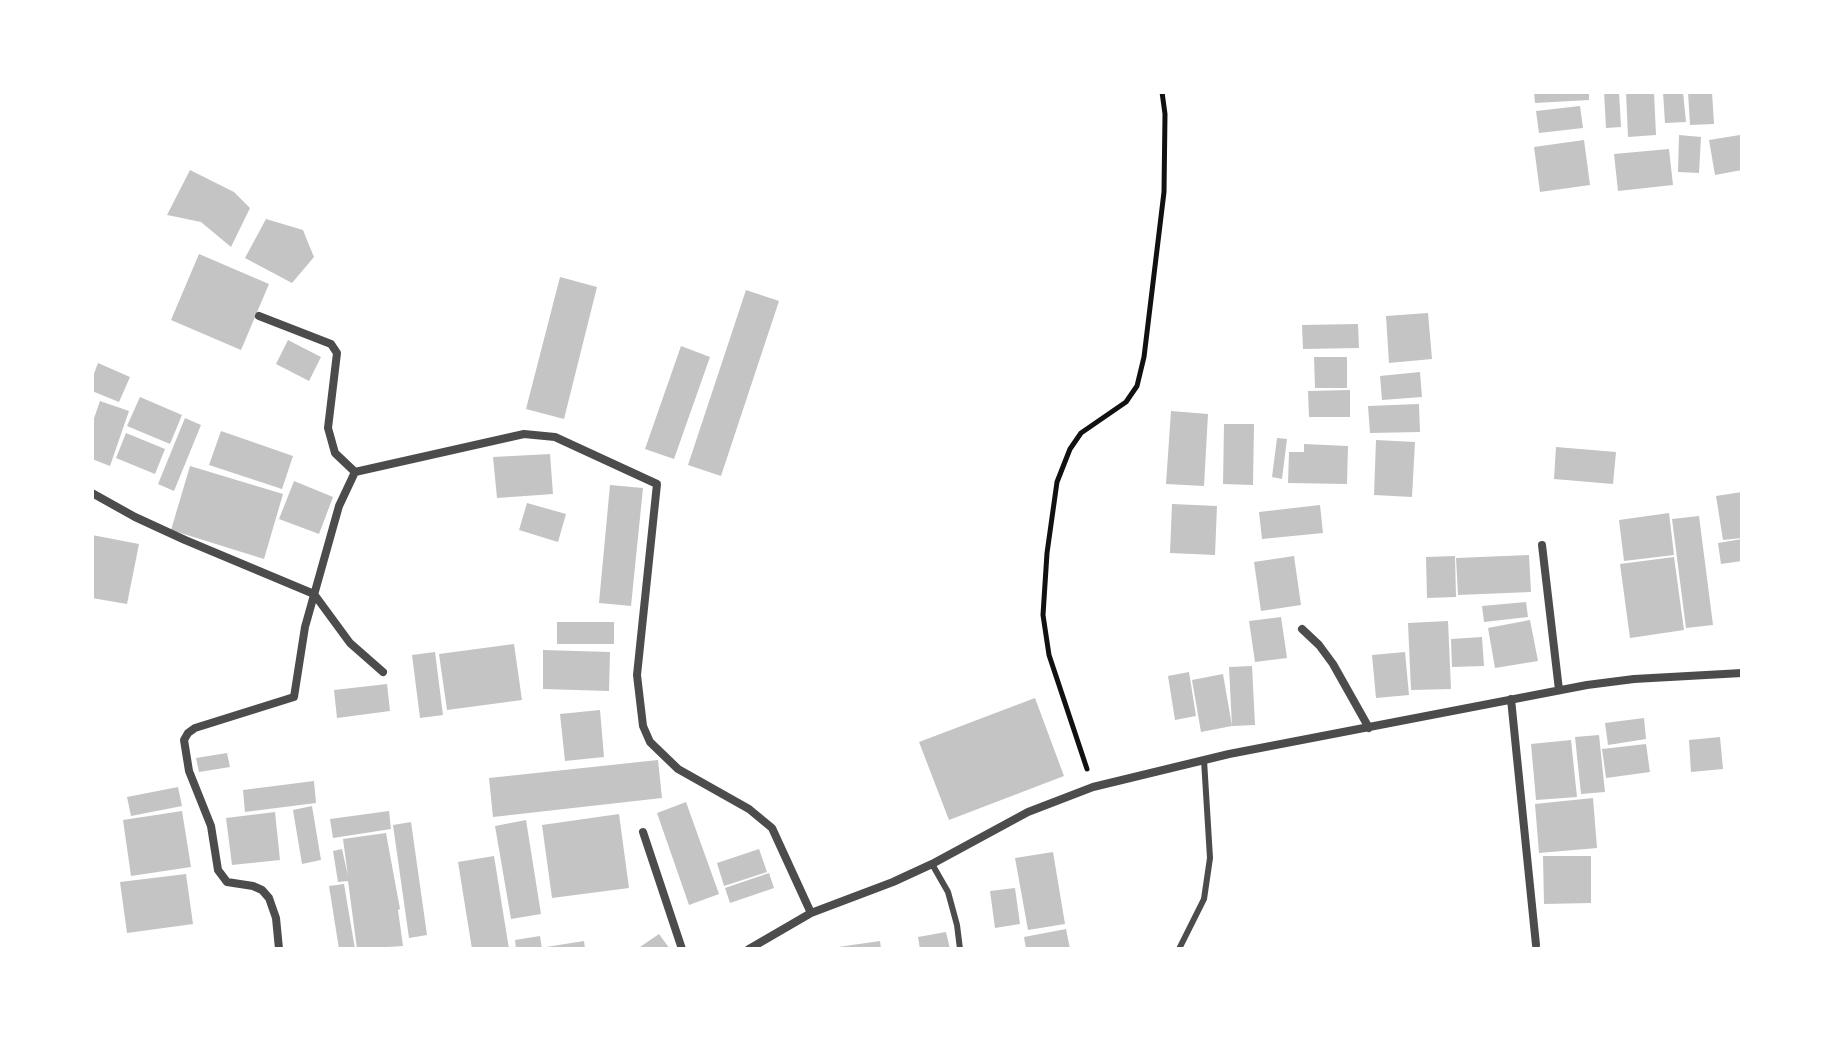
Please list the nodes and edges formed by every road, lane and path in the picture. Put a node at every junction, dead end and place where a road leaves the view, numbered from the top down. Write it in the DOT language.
graph roads {
  1 [pos="1162,92"];
  2 [pos="259,316"];
  3 [pos="355,472"];
  4 [pos="92,493"];
  5 [pos="1542,545"];
  6 [pos="314,594"];
  7 [pos="1302,629"];
  8 [pos="383,672"];
  9 [pos="1742,673"];
  10 [pos="1559,690"];
  11 [pos="1511,699"];
  12 [pos="1369,728"];
  13 [pos="1204,760"];
  14 [pos="1093,787"];
  15 [pos="643,832"];
  16 [pos="932,864"];
  17 [pos="811,913"];
  18 [pos="1536,945"];
  19 [pos="279,949"];
  20 [pos="682,949"];
  21 [pos="749,949"];
  22 [pos="960,949"];
  23 [pos="1179,949"];
  1 -- 14 [label="path"];
  2 -- 3 [label="street"];
  3 -- 6 [label="street"];
  3 -- 17 [label="street"];
  4 -- 6 [label="street"];
  5 -- 10 [label="street"];
  6 -- 8 [label="street"];
  6 -- 19 [label="street"];
  7 -- 12 [label="street"];
  9 -- 10 [label="street"];
  10 -- 11 [label="street"];
  11 -- 12 [label="street"];
  11 -- 18 [label="street"];
  12 -- 13 [label="street"];
  13 -- 14 [label="street"];
  13 -- 23 [label="lane"];
  14 -- 16 [label="street"];
  15 -- 20 [label="street"];
  16 -- 17 [label="street"];
  16 -- 22 [label="lane"];
  17 -- 21 [label="street"];
}
